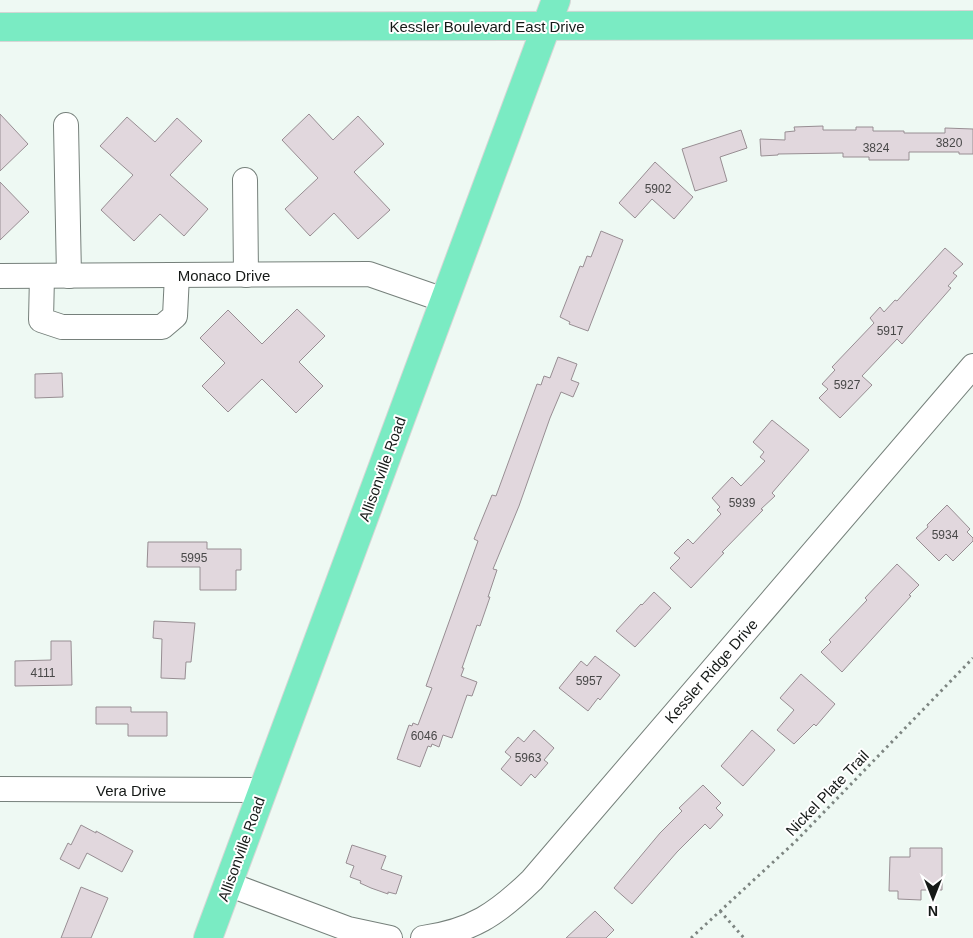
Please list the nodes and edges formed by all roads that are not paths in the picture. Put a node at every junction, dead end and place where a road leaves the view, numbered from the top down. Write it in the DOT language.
graph roads {
  1 [pos="556,0"];
  2 [pos="973,25"];
  3 [pos="546,26"];
  4 [pos="0,27"];
  5 [pos="66,125"];
  6 [pos="245,180"];
  7 [pos="177,275"];
  8 [pos="246,275"];
  9 [pos="0,276"];
  10 [pos="42,276"];
  11 [pos="69,276"];
  12 [pos="444,300"];
  13 [pos="973,366"];
  14 [pos="0,789"];
  15 [pos="262,790"];
  16 [pos="228,884"];
  17 [pos="208,938"];
  18 [pos="390,938"];
  19 [pos="423,938"];
  1 -- 3 [label="main road, Allisonville Road"];
  2 -- 3 [label="main road, Kessler Boulevard East Drive"];
  3 -- 4 [label="main road, Kessler Boulevard East Drive"];
  3 -- 12 [label="main road, Allisonville Road"];
  5 -- 11 [label="street"];
  6 -- 8 [label="street"];
  7 -- 8 [label="street, Monaco Drive"];
  7 -- 10 [label="street"];
  7 -- 11 [label="street, Monaco Drive"];
  8 -- 12 [label="street, Monaco Drive"];
  9 -- 10 [label="street, Monaco Drive"];
  10 -- 11 [label="street, Monaco Drive"];
  12 -- 15 [label="main road, Allisonville Road"];
  13 -- 19 [label="street, Kessler Ridge Drive"];
  14 -- 15 [label="street, Vera Drive"];
  15 -- 16 [label="main road, Allisonville Road"];
  16 -- 17 [label="main road, Allisonville Road"];
  16 -- 18 [label="street"];
}
